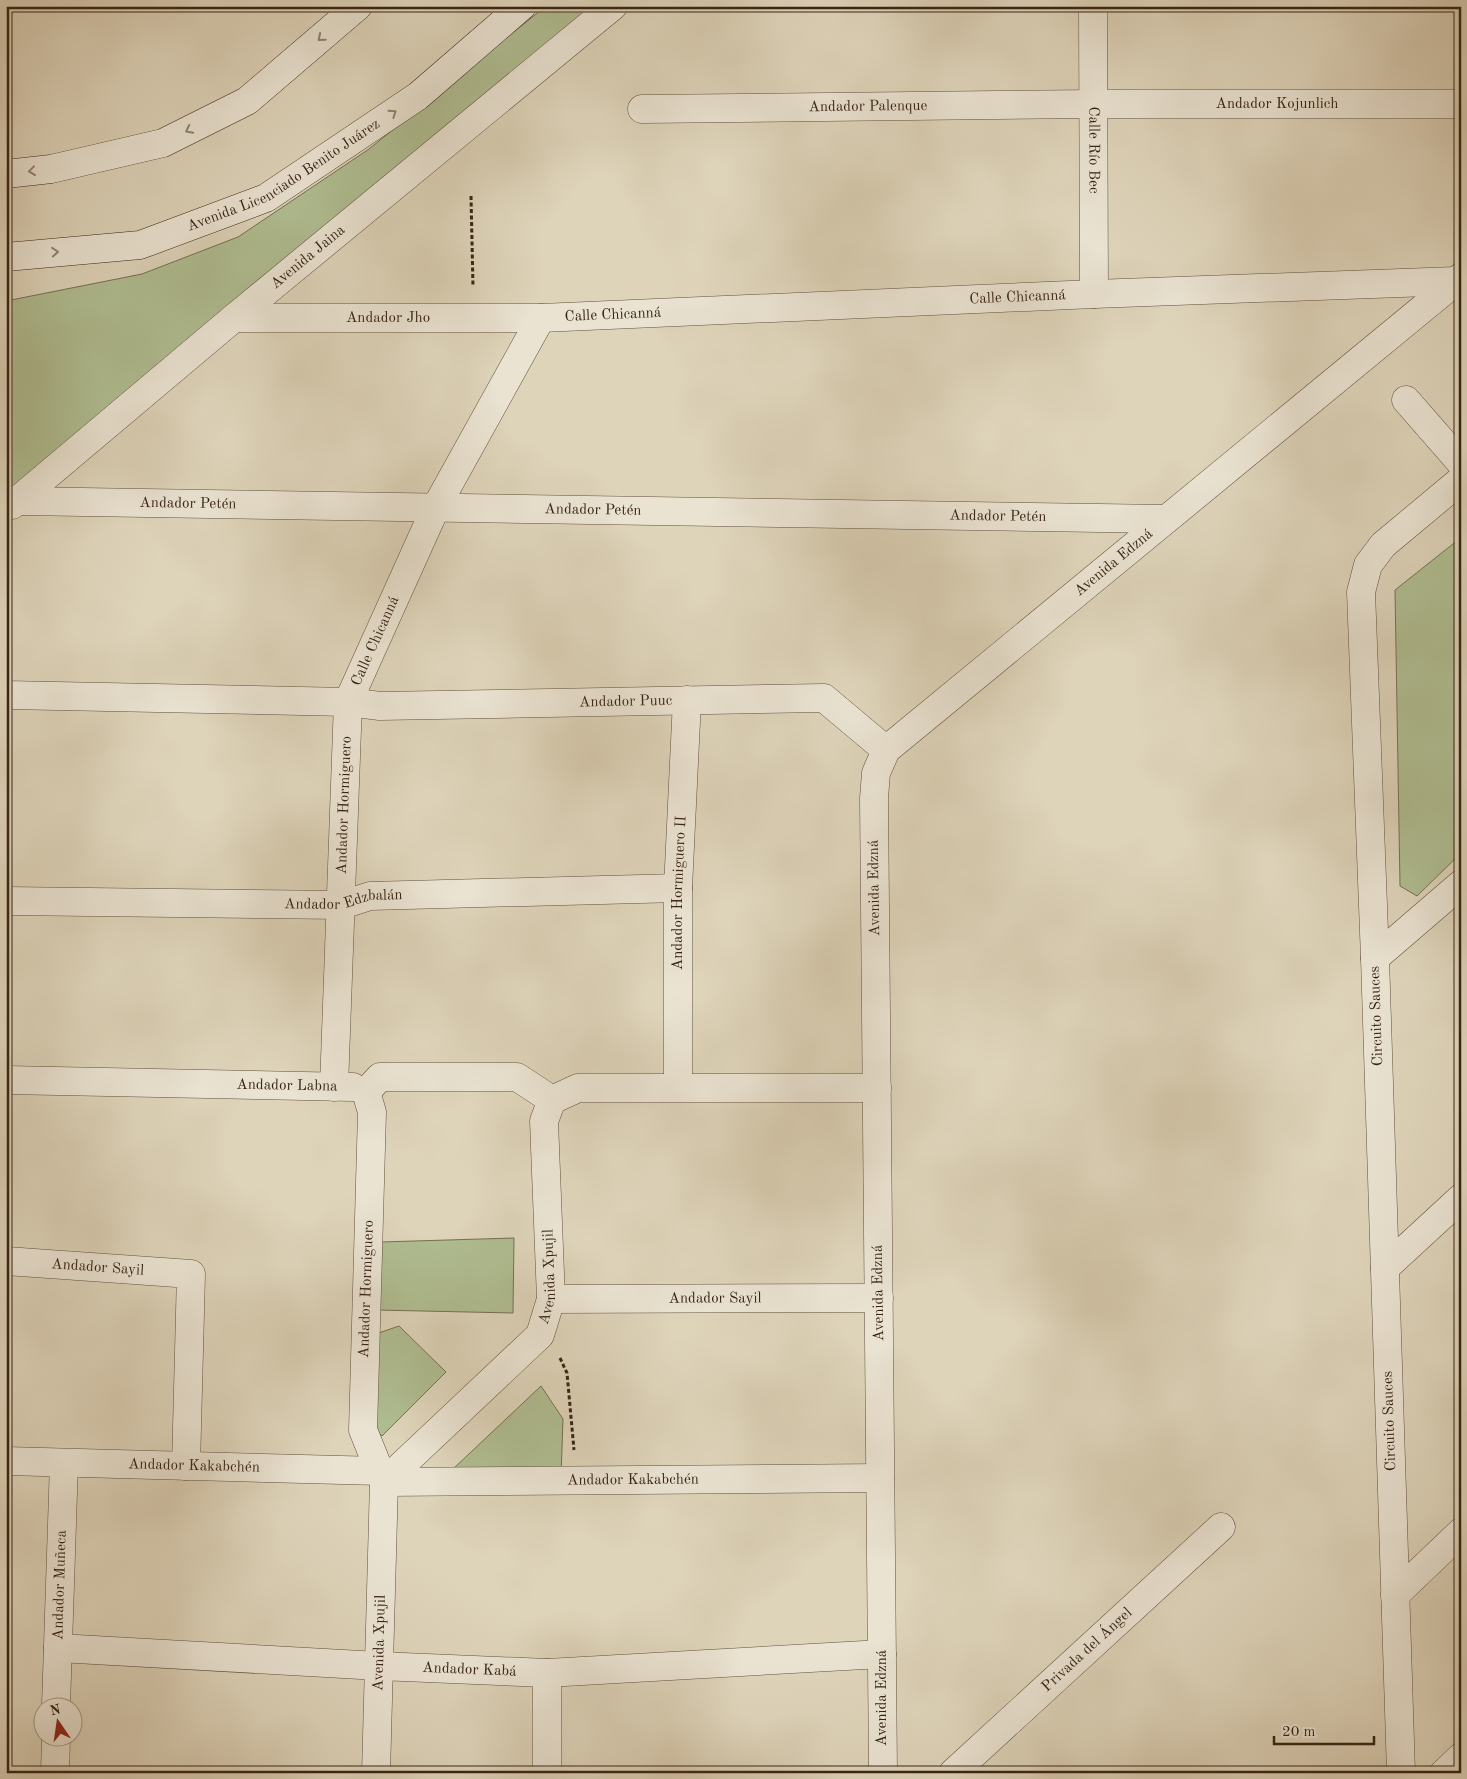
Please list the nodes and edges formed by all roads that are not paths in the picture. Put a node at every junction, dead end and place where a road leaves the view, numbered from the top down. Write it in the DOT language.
graph roads {
  1 [pos="358,6"];
  2 [pos="522,6"];
  3 [pos="613,6"];
  4 [pos="1093,6"];
  5 [pos="1094,104"];
  6 [pos="1461,104"];
  7 [pos="642,109"];
  8 [pos="6,174"];
  9 [pos="6,257"];
  10 [pos="1458,279"];
  11 [pos="1094,294"];
  12 [pos="234,318"];
  13 [pos="541,318"];
  14 [pos="1406,400"];
  15 [pos="1461,463"];
  16 [pos="1461,480"];
  17 [pos="13,505"];
  18 [pos="435,509"];
  19 [pos="1166,520"];
  20 [pos="6,696"];
  21 [pos="687,700"];
  22 [pos="348,702"];
  23 [pos="886,750"];
  24 [pos="1461,884"];
  25 [pos="678,888"];
  26 [pos="6,901"];
  27 [pos="342,905"];
  28 [pos="1375,958"];
  29 [pos="6,1080"];
  30 [pos="334,1087"];
  31 [pos="678,1087"];
  32 [pos="877,1088"];
  33 [pos="366,1092"];
  34 [pos="552,1100"];
  35 [pos="1461,1198"];
  36 [pos="6,1261"];
  37 [pos="1385,1268"];
  38 [pos="878,1298"];
  39 [pos="551,1299"];
  40 [pos="6,1461"];
  41 [pos="64,1463"];
  42 [pos="186,1466"];
  43 [pos="382,1477"];
  44 [pos="880,1478"];
  45 [pos="1221,1527"];
  46 [pos="1461,1532"];
  47 [pos="1395,1595"];
  48 [pos="58,1648"];
  49 [pos="882,1654"];
  50 [pos="379,1666"];
  51 [pos="547,1673"];
  52 [pos="56,1696"];
  53 [pos="56,1746"];
  54 [pos="1461,1757"];
  55 [pos="55,1773"];
  56 [pos="376,1773"];
  57 [pos="547,1773"];
  58 [pos="883,1773"];
  59 [pos="954,1773"];
  60 [pos="1401,1773"];
  61 [pos="1444,1773"];
  1 -- 8 [label="street, one-way"];
  9 -- 2 [label="street, Avenida Licenciado Benito Juárez, one-way"];
  3 -- 12 [label="street, Avenida Jaina"];
  4 -- 5 [label="street, Calle Río Bec"];
  5 -- 6 [label="street, Andador Kojunlich"];
  5 -- 7 [label="street, Andador Palenque"];
  5 -- 11 [label="street, Calle Río Bec"];
  10 -- 11 [label="street, Calle Chicanná"];
  10 -- 19 [label="street, Avenida Edzná"];
  11 -- 13 [label="street, Calle Chicanná"];
  12 -- 13 [label="street, Andador Jho"];
  12 -- 17 [label="street, Avenida Jaina"];
  13 -- 18 [label="street, Calle Chicanná"];
  14 -- 15 [label="street"];
  16 -- 28 [label="street, Circuito Sauces"];
  17 -- 18 [label="street, Andador Petén"];
  18 -- 19 [label="street, Andador Petén"];
  18 -- 22 [label="street, Calle Chicanná"];
  19 -- 23 [label="street, Avenida Edzná"];
  20 -- 22 [label="street, Calle Chicanná"];
  21 -- 22 [label="street, Andador Puuc"];
  21 -- 23 [label="street, Andador Puuc"];
  21 -- 25 [label="street, Andador Hormiguero II"];
  22 -- 27 [label="street, Andador Hormiguero"];
  23 -- 32 [label="street, Avenida Edzná"];
  24 -- 28 [label="street"];
  25 -- 27 [label="street, Andador Edzbalán"];
  25 -- 31 [label="street, Andador Hormiguero II"];
  26 -- 27 [label="street, Andador Edzbalán"];
  27 -- 30 [label="street, Andador Hormiguero"];
  28 -- 37 [label="street, Circuito Sauces"];
  29 -- 30 [label="street, Andador Labna"];
  30 -- 33 [label="street, Andador Labna"];
  31 -- 32 [label="street"];
  31 -- 34 [label="street"];
  32 -- 38 [label="street, Avenida Edzná"];
  33 -- 34 [label="street"];
  33 -- 43 [label="street, Andador Hormiguero"];
  34 -- 39 [label="street, Avenida Xpujil"];
  35 -- 37 [label="street"];
  36 -- 42 [label="street, Andador Sayil"];
  37 -- 47 [label="street, Circuito Sauces"];
  38 -- 39 [label="street, Andador Sayil"];
  38 -- 44 [label="street, Avenida Edzná"];
  39 -- 43 [label="street, Avenida Xpujil"];
  40 -- 41 [label="street, Andador Kakabchén"];
  41 -- 42 [label="street, Andador Kakabchén"];
  41 -- 48 [label="street, Andador Muñeca"];
  42 -- 43 [label="street, Andador Kakabchén"];
  43 -- 44 [label="street, Andador Kakabchén"];
  43 -- 50 [label="street, Avenida Xpujil"];
  44 -- 49 [label="street, Avenida Edzná"];
  45 -- 59 [label="street, Privada del Ángel"];
  46 -- 47 [label="street"];
  47 -- 60 [label="street, Circuito Sauces"];
  48 -- 50 [label="street, Andador Kabá"];
  48 -- 52 [label="street, Andador Muñeca"];
  49 -- 51 [label="street, Andador Kabá"];
  49 -- 58 [label="street, Avenida Edzná"];
  50 -- 51 [label="street, Andador Kabá"];
  50 -- 56 [label="street, Avenida Xpujil"];
  51 -- 57 [label="street"];
  53 -- 55 [label="street"];
  54 -- 61 [label="street"];
}
